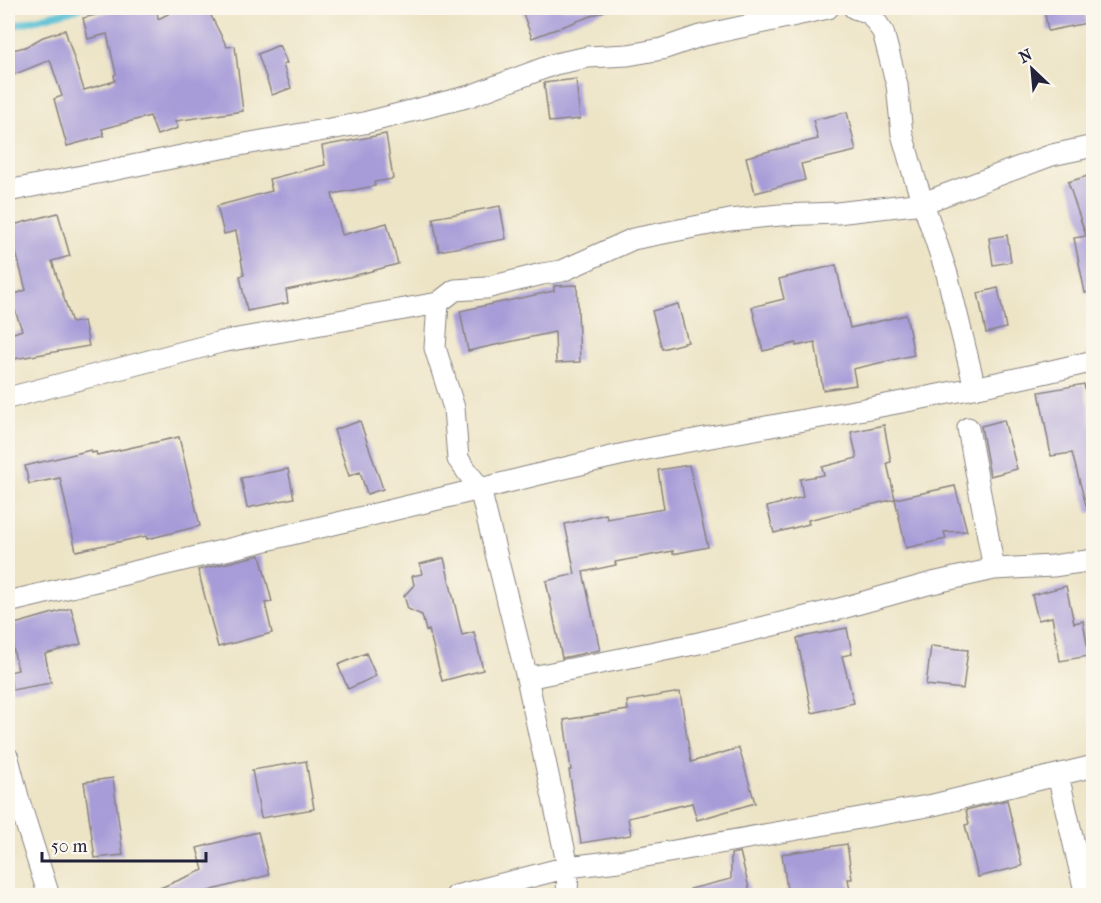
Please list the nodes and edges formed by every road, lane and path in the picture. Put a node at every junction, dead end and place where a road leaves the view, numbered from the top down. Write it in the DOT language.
graph roads {
  1 [pos="828,8"];
  2 [pos="854,8"];
  3 [pos="1094,146"];
  4 [pos="8,191"];
  5 [pos="923,203"];
  6 [pos="438,303"];
  7 [pos="1094,361"];
  8 [pos="975,388"];
  9 [pos="8,398"];
  10 [pos="968,428"];
  11 [pos="480,489"];
  12 [pos="1094,560"];
  13 [pos="994,569"];
  14 [pos="8,602"];
  15 [pos="527,678"];
  16 [pos="8,758"];
  17 [pos="1094,766"];
  18 [pos="1058,775"];
  19 [pos="13,807"];
  20 [pos="568,867"];
  21 [pos="49,896"];
  22 [pos="456,896"];
  23 [pos="567,896"];
  24 [pos="1086,896"];
  1 -- 4 [label="street"];
  2 -- 5 [label="street"];
  3 -- 5 [label="street"];
  5 -- 6 [label="street"];
  5 -- 8 [label="street"];
  6 -- 9 [label="street"];
  6 -- 11 [label="street"];
  7 -- 8 [label="street"];
  8 -- 11 [label="street"];
  10 -- 13 [label="street"];
  11 -- 14 [label="street"];
  11 -- 15 [label="street"];
  12 -- 13 [label="street"];
  13 -- 15 [label="street"];
  15 -- 20 [label="street"];
  16 -- 19 [label="street"];
  17 -- 18 [label="street"];
  18 -- 20 [label="street"];
  18 -- 24 [label="street"];
  19 -- 21 [label="street"];
  20 -- 22 [label="street"];
  20 -- 23 [label="street"];
}
